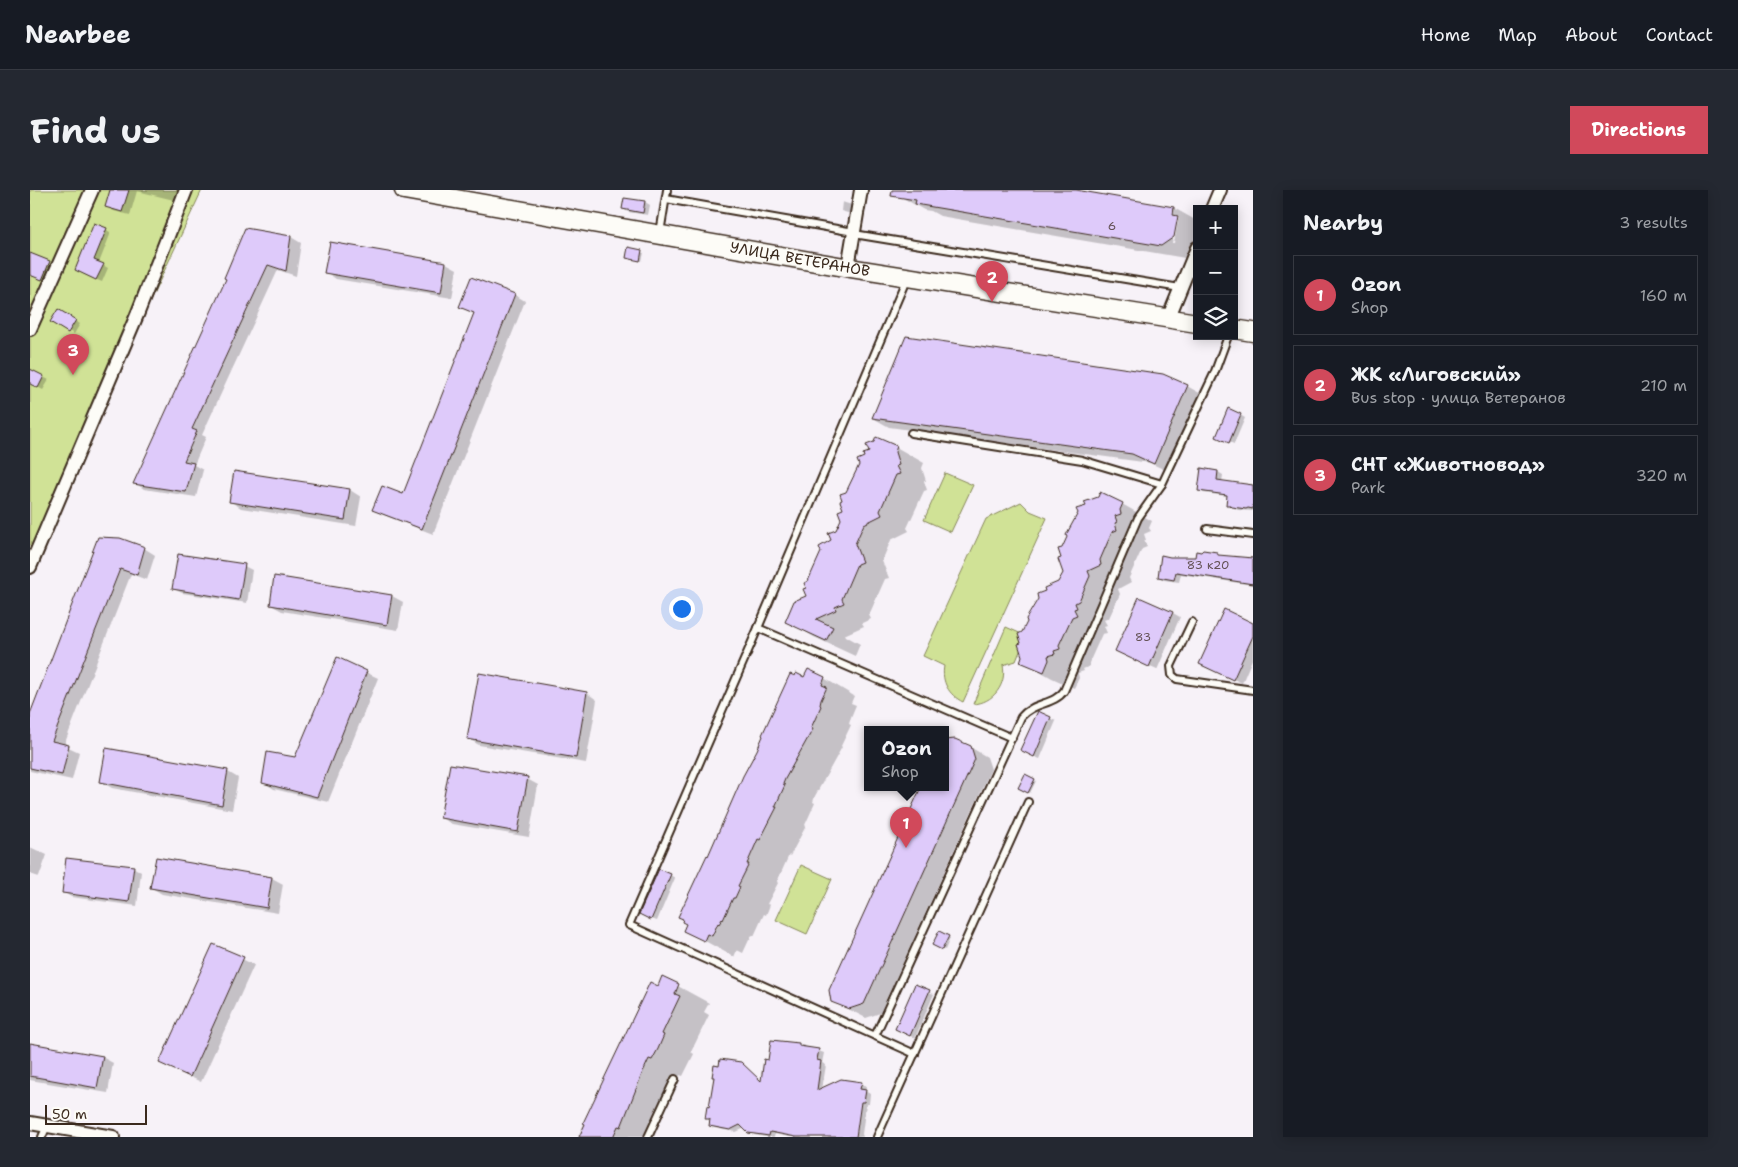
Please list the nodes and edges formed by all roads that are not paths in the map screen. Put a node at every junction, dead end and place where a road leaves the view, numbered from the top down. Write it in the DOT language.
graph roads {
  1 [pos="92,190"];
  2 [pos="186,190"];
  3 [pos="404,190"];
  4 [pos="435,190"];
  5 [pos="667,190"];
  6 [pos="862,190"];
  7 [pos="1219,190"];
  8 [pos="666,198"];
  9 [pos="1213,205"];
  10 [pos="660,232"];
  11 [pos="854,233"];
  12 [pos="1196,250"];
  13 [pos="849,261"];
  14 [pos="907,277"];
  15 [pos="1180,288"];
  16 [pos="1170,314"];
  17 [pos="1193,317"];
  18 [pos="1193,322"];
  19 [pos="1238,325"];
  20 [pos="1253,327"];
  21 [pos="30,329"];
  22 [pos="1238,330"];
  23 [pos="1253,332"];
  24 [pos="1227,340"];
  25 [pos="911,434"];
  26 [pos="1162,484"];
  27 [pos="1207,529"];
  28 [pos="1253,535"];
  29 [pos="30,567"];
  30 [pos="1192,622"];
  31 [pos="758,628"];
  32 [pos="1253,690"];
  33 [pos="1012,738"];
  34 [pos="1028,802"];
  35 [pos="875,1036"];
  36 [pos="915,1054"];
  37 [pos="674,1080"];
  38 [pos="30,1123"];
  39 [pos="44,1131"];
  40 [pos="112,1137"];
  41 [pos="648,1137"];
  42 [pos="877,1137"];
  1 -- 21 [label="street"];
  2 -- 29 [label="street"];
  3 -- 10 [label="street, УЛИЦА ВЕТЕРАНОВ"];
  4 -- 10 [label="street, УЛИЦА ВЕТЕРАНОВ"];
  5 -- 8 [label="lane"];
  6 -- 11 [label="street"];
  7 -- 9 [label="street"];
  8 -- 10 [label="lane"];
  8 -- 11 [label="lane"];
  10 -- 13 [label="street, УЛИЦА ВЕТЕРАНОВ"];
  10 -- 14 [label="street, УЛИЦА ВЕТЕРАНОВ"];
  11 -- 13 [label="street"];
  11 -- 15 [label="lane"];
  12 -- 15 [label="street"];
  13 -- 16 [label="street, УЛИЦА ВЕТЕРАНОВ"];
  14 -- 18 [label="street, УЛИЦА ВЕТЕРАНОВ"];
  14 -- 31 [label="lane"];
  15 -- 16 [label="street"];
  16 -- 17 [label="street, УЛИЦА ВЕТЕРАНОВ"];
  19 -- 20 [label="street"];
  22 -- 23 [label="street"];
  24 -- 26 [label="lane"];
  25 -- 26 [label="lane"];
  26 -- 33 [label="lane"];
  27 -- 28 [label="lane"];
  30 -- 32 [label="lane"];
  31 -- 33 [label="lane"];
  31 -- 35 [label="lane"];
  33 -- 35 [label="lane"];
  34 -- 36 [label="lane"];
  35 -- 36 [label="lane"];
  36 -- 42 [label="lane"];
  37 -- 41 [label="lane"];
  38 -- 39 [label="street"];
  39 -- 40 [label="street"];
}
